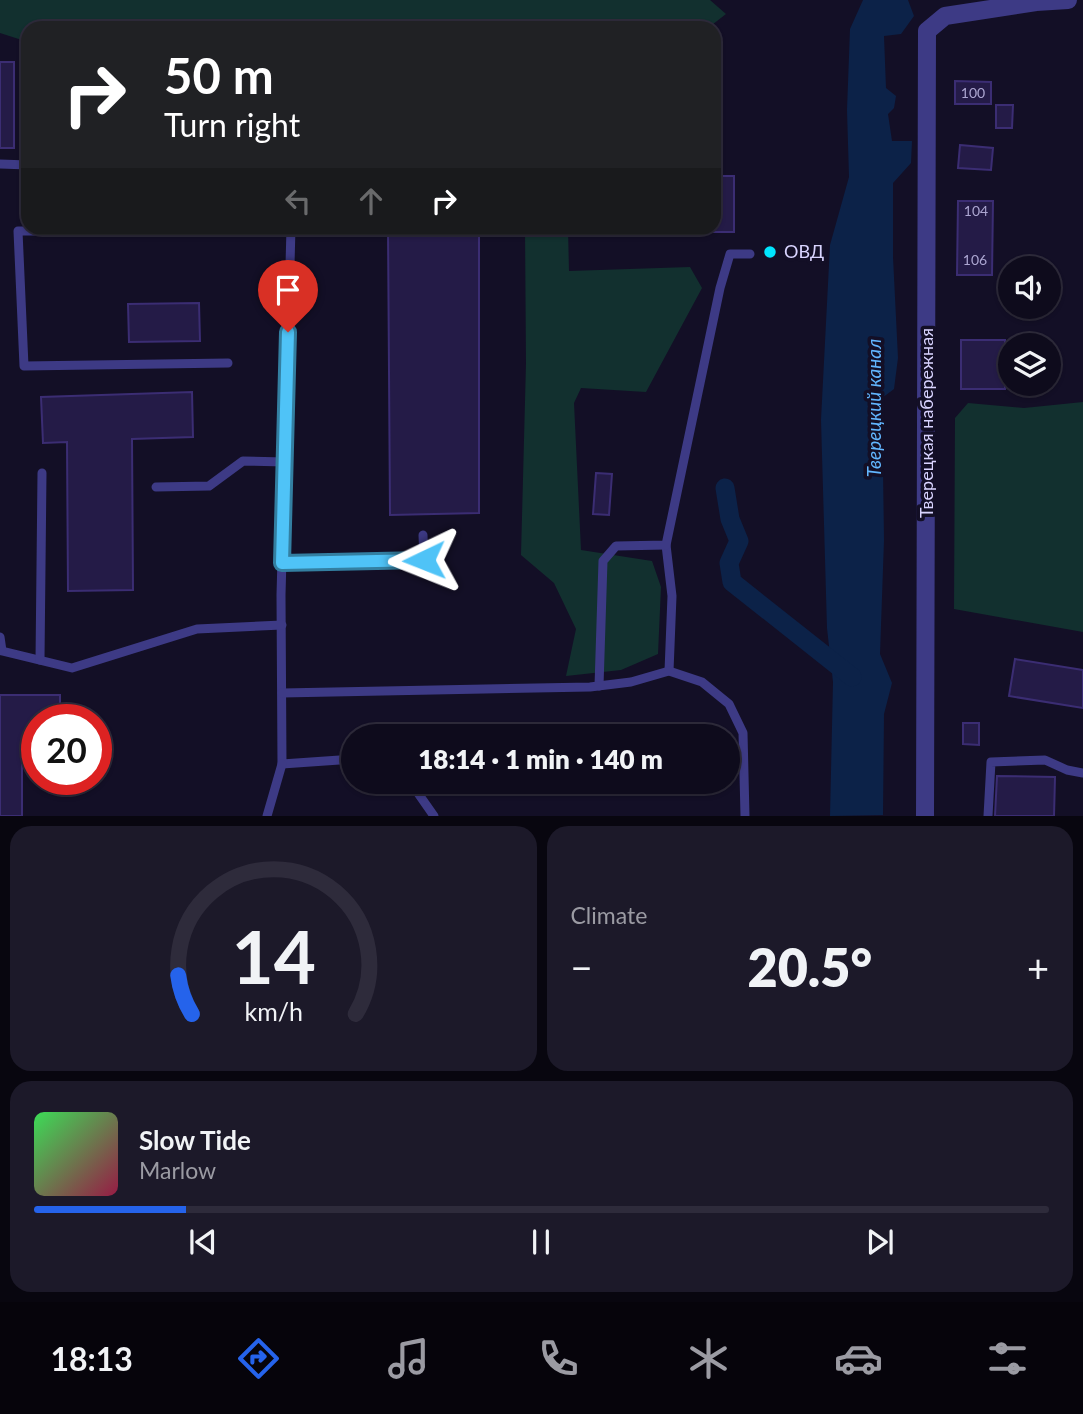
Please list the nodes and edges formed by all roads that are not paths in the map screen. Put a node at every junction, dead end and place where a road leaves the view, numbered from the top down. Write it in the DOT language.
graph roads {
  1 [pos="1068,0"];
  2 [pos="0,164"];
  3 [pos="21,165"];
  4 [pos="21,231"];
  5 [pos="291,235"];
  6 [pos="750,254"];
  7 [pos="228,363"];
  8 [pos="285,462"];
  9 [pos="42,473"];
  10 [pos="156,487"];
  11 [pos="423,535"];
  12 [pos="666,545"];
  13 [pos="282,563"];
  14 [pos="282,625"];
  15 [pos="0,638"];
  16 [pos="40,660"];
  17 [pos="669,671"];
  18 [pos="599,686"];
  19 [pos="282,693"];
  20 [pos="341,760"];
  21 [pos="282,764"];
  22 [pos="1083,773"];
  23 [pos="419,794"];
  24 [pos="267,816"];
  25 [pos="435,816"];
  26 [pos="745,816"];
  27 [pos="925,816"];
  28 [pos="988,816"];
  1 -- 27 [label="street, Тверецкая набережная"];
  2 -- 3 [label="lane"];
  4 -- 7 [label="lane"];
  5 -- 8 [label="lane"];
  6 -- 12 [label="lane"];
  8 -- 10 [label="lane"];
  8 -- 13 [label="lane"];
  9 -- 16 [label="lane"];
  11 -- 13 [label="lane"];
  12 -- 17 [label="lane"];
  12 -- 18 [label="lane"];
  13 -- 14 [label="lane"];
  14 -- 16 [label="lane"];
  14 -- 19 [label="lane"];
  15 -- 16 [label="lane"];
  17 -- 18 [label="lane"];
  17 -- 26 [label="lane"];
  18 -- 19 [label="lane"];
  19 -- 21 [label="lane"];
  20 -- 21 [label="lane"];
  21 -- 24 [label="lane"];
  22 -- 28 [label="lane"];
  23 -- 25 [label="lane"];
}
